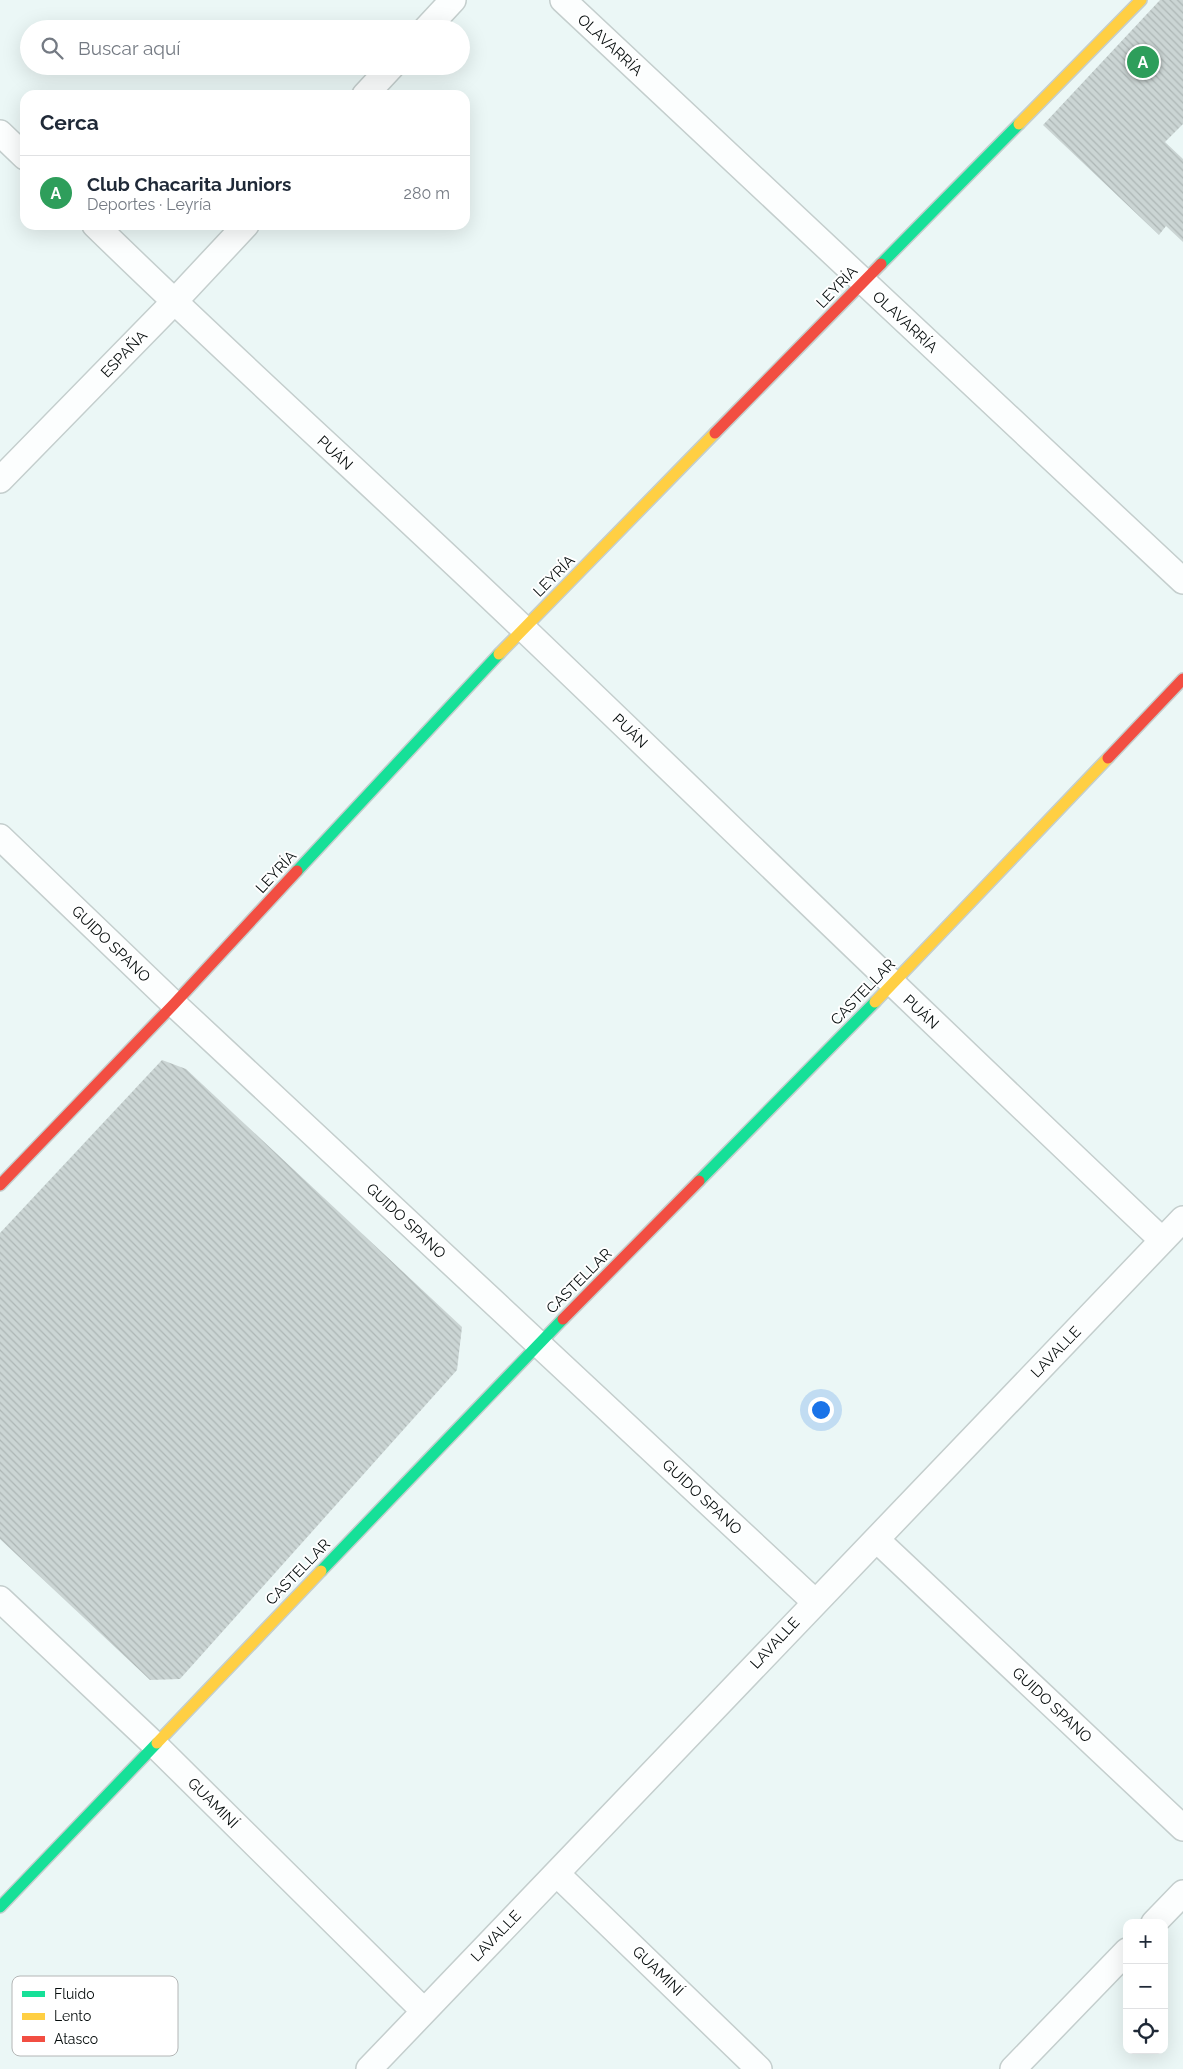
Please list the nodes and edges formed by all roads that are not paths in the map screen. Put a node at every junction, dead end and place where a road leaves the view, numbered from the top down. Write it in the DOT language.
graph roads {
  1 [pos="453,0"];
  2 [pos="563,0"];
  3 [pos="1141,0"];
  4 [pos="434,20"];
  5 [pos="384,75"];
  6 [pos="370,90"];
  7 [pos="0,133"];
  8 [pos="20,152"];
  9 [pos="100,230"];
  10 [pos="241,230"];
  11 [pos="863,283"];
  12 [pos="174,302"];
  13 [pos="0,480"];
  14 [pos="1183,581"];
  15 [pos="523,628"];
  16 [pos="1183,679"];
  17 [pos="0,837"];
  18 [pos="892,985"];
  19 [pos="174,1004"];
  20 [pos="0,1185"];
  21 [pos="1183,1219"];
  22 [pos="1162,1240"];
  23 [pos="538,1344"];
  24 [pos="877,1540"];
  25 [pos="0,1599"];
  26 [pos="815,1602"];
  27 [pos="154,1744"];
  28 [pos="1183,1828"];
  29 [pos="557,1874"];
  30 [pos="1183,1893"];
  31 [pos="0,1907"];
  32 [pos="1158,1919"];
  33 [pos="1123,1955"];
  34 [pos="423,2010"];
  35 [pos="369,2069"];
  36 [pos="759,2069"];
  37 [pos="1013,2069"];
  1 -- 4 [label="street"];
  2 -- 11 [label="street, OLAVARRÍA"];
  3 -- 11 [label="street, LEYRÍA"];
  5 -- 6 [label="street"];
  7 -- 8 [label="street"];
  9 -- 12 [label="street, PUÁN"];
  10 -- 12 [label="street, ESPAÑA"];
  11 -- 14 [label="street, OLAVARRÍA"];
  11 -- 15 [label="street, LEYRÍA"];
  12 -- 13 [label="street, ESPAÑA"];
  12 -- 15 [label="street, PUÁN"];
  15 -- 18 [label="street, PUÁN"];
  15 -- 19 [label="street, LEYRÍA"];
  16 -- 18 [label="street, CASTELLAR"];
  17 -- 19 [label="street, GUIDO SPANO"];
  18 -- 22 [label="street, PUÁN"];
  18 -- 23 [label="street, CASTELLAR"];
  19 -- 20 [label="street, LEYRÍA"];
  19 -- 23 [label="street, GUIDO SPANO"];
  21 -- 22 [label="street, LAVALLE"];
  22 -- 24 [label="street, LAVALLE"];
  23 -- 26 [label="street, GUIDO SPANO"];
  23 -- 27 [label="street, CASTELLAR"];
  24 -- 26 [label="street, LAVALLE"];
  24 -- 28 [label="street, GUIDO SPANO"];
  25 -- 27 [label="street, GUAMINÍ"];
  26 -- 29 [label="street, LAVALLE"];
  27 -- 31 [label="street, CASTELLAR"];
  27 -- 34 [label="street, GUAMINÍ"];
  29 -- 34 [label="street, LAVALLE"];
  29 -- 36 [label="street, GUAMINÍ"];
  30 -- 32 [label="street"];
  33 -- 37 [label="street"];
  34 -- 35 [label="street, LAVALLE"];
}
